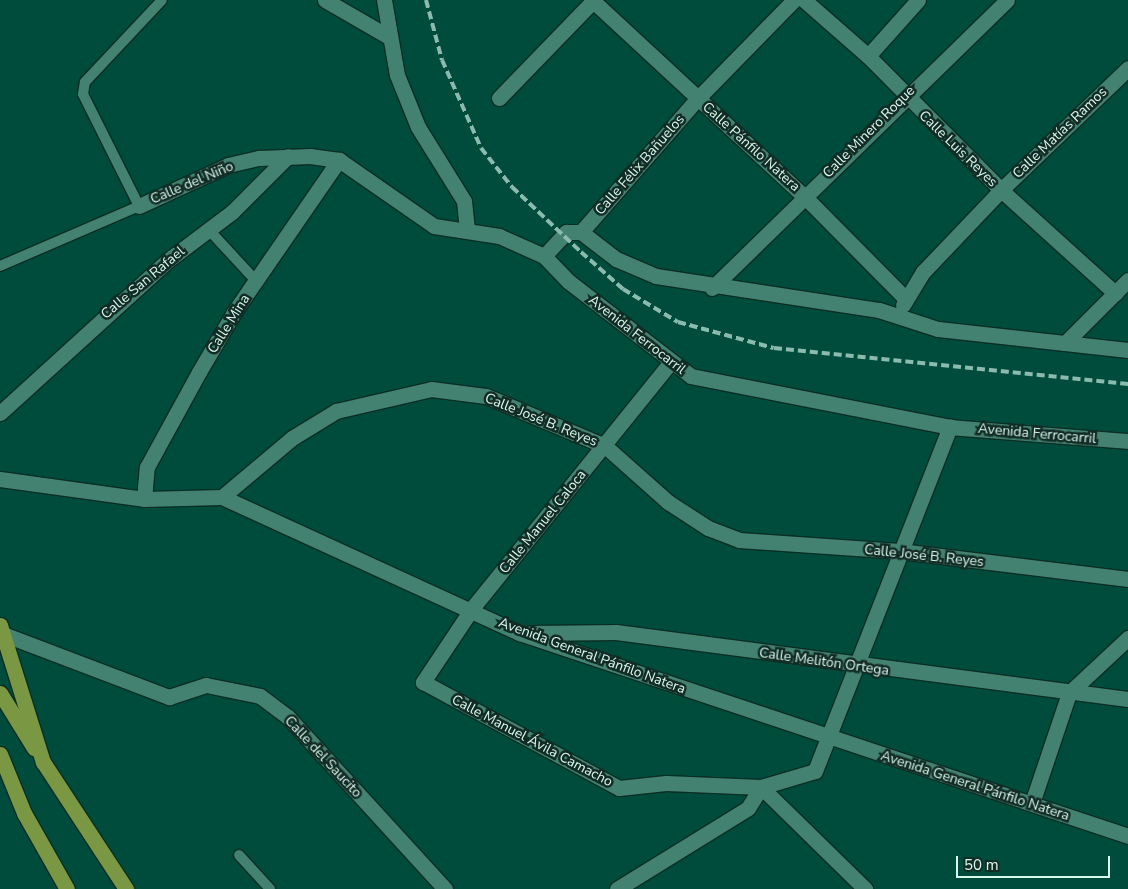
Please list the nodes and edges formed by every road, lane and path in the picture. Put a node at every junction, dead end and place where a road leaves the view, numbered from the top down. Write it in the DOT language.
graph roads {
  1 [pos="162,0"];
  2 [pos="325,0"];
  3 [pos="384,0"];
  4 [pos="593,0"];
  5 [pos="794,0"];
  6 [pos="804,0"];
  7 [pos="918,0"];
  8 [pos="1007,0"];
  9 [pos="388,36"];
  10 [pos="868,56"];
  11 [pos="1128,68"];
  12 [pos="904,97"];
  13 [pos="499,98"];
  14 [pos="698,98"];
  15 [pos="288,156"];
  16 [pos="339,160"];
  17 [pos="1001,190"];
  18 [pos="805,196"];
  19 [pos="139,206"];
  20 [pos="467,228"];
  21 [pos="208,230"];
  22 [pos="581,232"];
  23 [pos="544,256"];
  24 [pos="0,266"];
  25 [pos="1128,280"];
  26 [pos="256,281"];
  27 [pos="712,288"];
  28 [pos="1115,293"];
  29 [pos="905,298"];
  30 [pos="901,315"];
  31 [pos="1065,343"];
  32 [pos="1128,350"];
  33 [pos="670,363"];
  34 [pos="0,413"];
  35 [pos="950,427"];
  36 [pos="1128,441"];
  37 [pos="605,446"];
  38 [pos="0,479"];
  39 [pos="222,497"];
  40 [pos="144,499"];
  41 [pos="900,551"];
  42 [pos="1128,579"];
  43 [pos="471,610"];
  44 [pos="2,630"];
  45 [pos="519,633"];
  46 [pos="1128,638"];
  47 [pos="853,666"];
  48 [pos="0,693"];
  49 [pos="1069,693"];
  50 [pos="1128,699"];
  51 [pos="826,738"];
  52 [pos="0,754"];
  53 [pos="43,762"];
  54 [pos="761,787"];
  55 [pos="1032,803"];
  56 [pos="1128,836"];
  57 [pos="239,855"];
  58 [pos="440,887"];
  59 [pos="67,889"];
  60 [pos="126,889"];
  61 [pos="270,889"];
  62 [pos="617,889"];
  63 [pos="865,889"];
  1 -- 19 [label="lane"];
  2 -- 9 [label="street"];
  3 -- 9 [label="street"];
  4 -- 13 [label="street"];
  4 -- 14 [label="street, Calle Pánfilo Natera"];
  5 -- 14 [label="street, Calle Félix Bañuelos"];
  6 -- 10 [label="street, Calle Luis Reyes"];
  7 -- 10 [label="street"];
  8 -- 12 [label="street, Calle Minero Roque"];
  9 -- 20 [label="street"];
  10 -- 12 [label="street, Calle Luis Reyes"];
  11 -- 17 [label="street, Calle Matías Ramos"];
  12 -- 17 [label="street, Calle Luis Reyes"];
  12 -- 18 [label="street, Calle Minero Roque"];
  14 -- 18 [label="street, Calle Pánfilo Natera"];
  14 -- 22 [label="street, Calle Félix Bañuelos"];
  15 -- 16 [label="street, Calle del Niño"];
  15 -- 19 [label="street, Calle del Niño"];
  15 -- 21 [label="street, Calle San Rafael"];
  16 -- 20 [label="street"];
  16 -- 26 [label="street, Calle Mina"];
  17 -- 28 [label="street, Calle Luis Reyes"];
  17 -- 29 [label="street, Calle Matías Ramos"];
  18 -- 27 [label="street, Calle Minero Roque"];
  18 -- 29 [label="street, Calle Pánfilo Natera"];
  19 -- 24 [label="lane, Calle del Niño"];
  20 -- 23 [label="street, Avenida Ferrocarril"];
  21 -- 26 [label="lane"];
  21 -- 34 [label="street, Calle San Rafael"];
  22 -- 23 [label="street"];
  22 -- 27 [label="street"];
  23 -- 33 [label="street, Avenida Ferrocarril"];
  25 -- 28 [label="street"];
  26 -- 40 [label="street, Calle Mina"];
  27 -- 30 [label="street"];
  28 -- 31 [label="street"];
  29 -- 30 [label="street, Calle Matías Ramos"];
  30 -- 31 [label="street"];
  31 -- 32 [label="street"];
  33 -- 35 [label="street, Avenida Ferrocarril"];
  33 -- 37 [label="street, Calle Manuel Caloca"];
  35 -- 36 [label="street, Avenida Ferrocarril"];
  35 -- 41 [label="street"];
  37 -- 39 [label="street, Calle José B. Reyes"];
  37 -- 41 [label="street, Calle José B. Reyes"];
  37 -- 43 [label="street, Calle Manuel Caloca"];
  38 -- 40 [label="street, Avenida General Pánfilo Natera"];
  39 -- 40 [label="street, Avenida General Pánfilo Natera"];
  39 -- 43 [label="street, Avenida General Pánfilo Natera"];
  41 -- 42 [label="street, Calle José B. Reyes"];
  41 -- 47 [label="street"];
  43 -- 45 [label="street, Avenida General Pánfilo Natera"];
  43 -- 54 [label="street, Calle Manuel Ávila Camacho"];
  44 -- 53 [label="main road"];
  44 -- 58 [label="street, Calle del Saucito"];
  45 -- 47 [label="street, Calle Melitón Ortega"];
  45 -- 51 [label="street, Avenida General Pánfilo Natera"];
  46 -- 49 [label="street"];
  47 -- 49 [label="street, Calle Melitón Ortega"];
  47 -- 51 [label="street"];
  48 -- 53 [label="main road"];
  49 -- 50 [label="street, Calle Melitón Ortega"];
  49 -- 55 [label="street"];
  51 -- 54 [label="street"];
  51 -- 55 [label="street, Avenida General Pánfilo Natera"];
  52 -- 59 [label="main road"];
  53 -- 60 [label="main road"];
  54 -- 62 [label="street"];
  54 -- 63 [label="street"];
  55 -- 56 [label="street, Avenida General Pánfilo Natera"];
  57 -- 61 [label="lane"];
}
